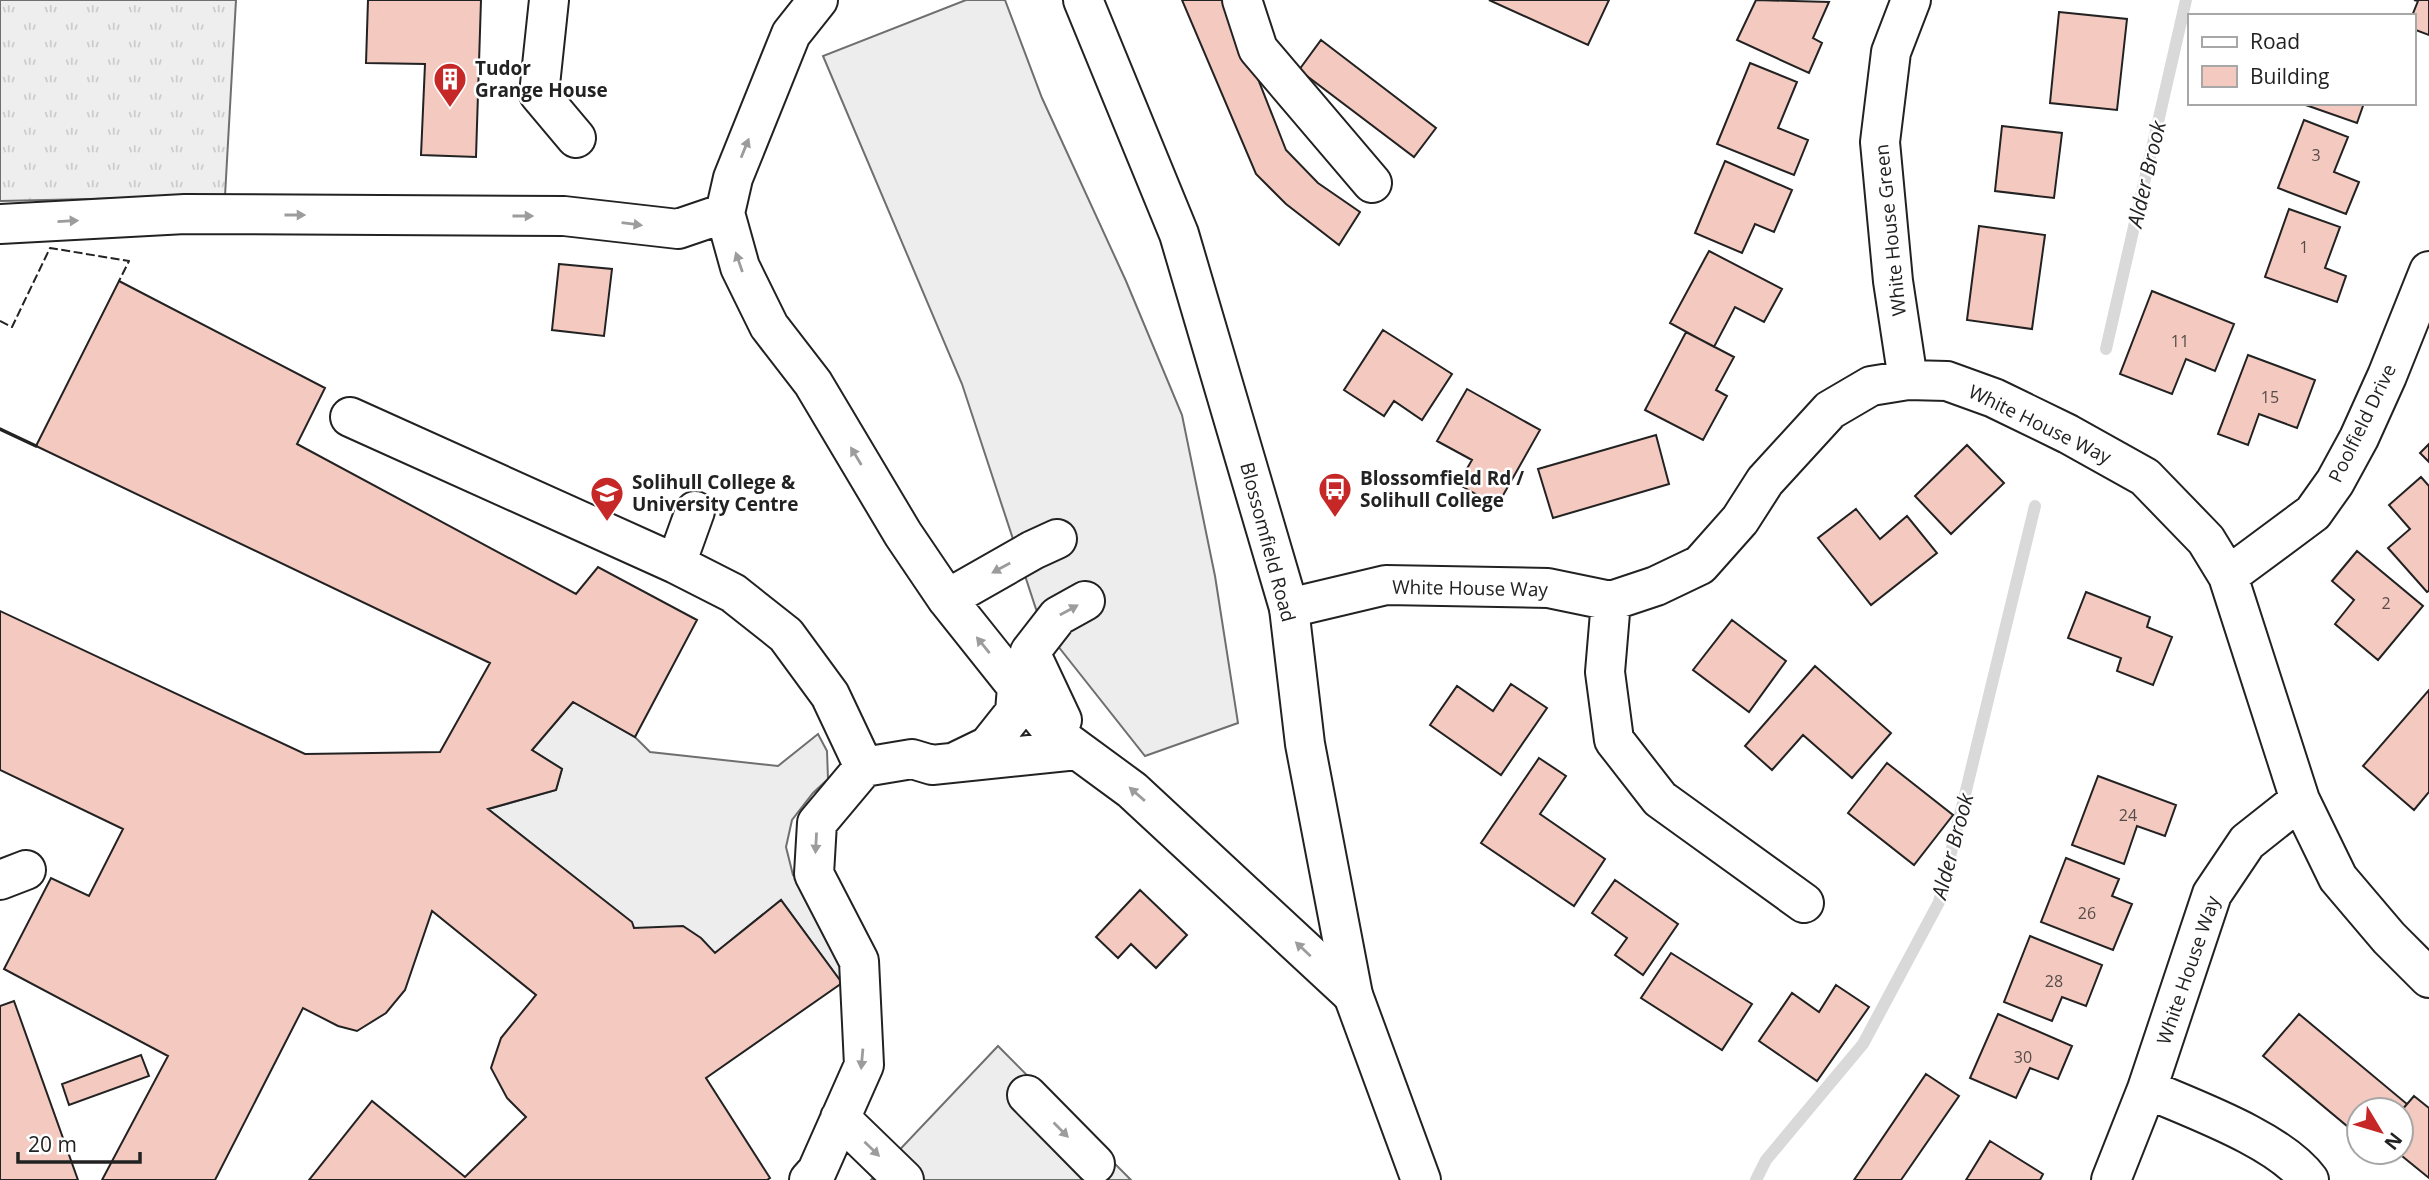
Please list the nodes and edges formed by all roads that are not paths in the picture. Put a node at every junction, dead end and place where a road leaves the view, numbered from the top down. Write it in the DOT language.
graph roads {
  1 [pos="549,0"];
  2 [pos="818,0"];
  3 [pos="1083,0"];
  4 [pos="1242,0"];
  5 [pos="1910,0"];
  6 [pos="576,138"];
  7 [pos="1372,183"];
  8 [pos="725,213"];
  9 [pos="0,225"];
  10 [pos="2429,271"];
  11 [pos="1908,380"];
  12 [pos="351,417"];
  13 [pos="695,511"];
  14 [pos="1057,540"];
  15 [pos="676,564"];
  16 [pos="2228,576"];
  17 [pos="947,599"];
  18 [pos="1085,601"];
  19 [pos="1611,601"];
  20 [pos="1289,608"];
  21 [pos="1017,687"];
  22 [pos="1077,750"];
  23 [pos="955,762"];
  24 [pos="864,768"];
  25 [pos="2301,800"];
  26 [pos="1804,903"];
  27 [pos="2429,978"];
  28 [pos="1353,995"];
  29 [pos="2147,1089"];
  30 [pos="1027,1095"];
  31 [pos="840,1118"];
  32 [pos="1095,1164"];
  33 [pos="808,1180"];
  34 [pos="904,1180"];
  35 [pos="1421,1180"];
  36 [pos="2112,1180"];
  37 [pos="2309,1180"];
  1 -- 6 [label="street"];
  8 -- 2 [label="street, one-way"];
  3 -- 20 [label="street, Blossomfield Road"];
  4 -- 7 [label="street"];
  5 -- 11 [label="street, White House Green"];
  9 -- 8 [label="street, one-way"];
  17 -- 8 [label="street, one-way"];
  10 -- 16 [label="street, Poolfield Drive"];
  11 -- 16 [label="street, White House Way"];
  11 -- 19 [label="street, White House Way"];
  12 -- 15 [label="street"];
  13 -- 15 [label="street"];
  14 -- 17 [label="street, one-way"];
  15 -- 24 [label="street"];
  16 -- 25 [label="street, White House Way"];
  21 -- 17 [label="street, one-way"];
  22 -- 18 [label="street, one-way"];
  19 -- 20 [label="street, White House Way"];
  19 -- 26 [label="street"];
  20 -- 28 [label="street, Blossomfield Road"];
  21 -- 22 [label="street"];
  21 -- 23 [label="street"];
  22 -- 23 [label="street"];
  28 -- 22 [label="street, one-way"];
  23 -- 24 [label="street"];
  24 -- 31 [label="street, one-way"];
  25 -- 27 [label="street, White House Way"];
  25 -- 29 [label="street, White House Way"];
  28 -- 35 [label="street, Blossomfield Road"];
  29 -- 36 [label="street, White House Way"];
  29 -- 37 [label="street"];
  30 -- 32 [label="street, one-way"];
  31 -- 33 [label="street"];
  31 -- 34 [label="street, one-way"];
}
